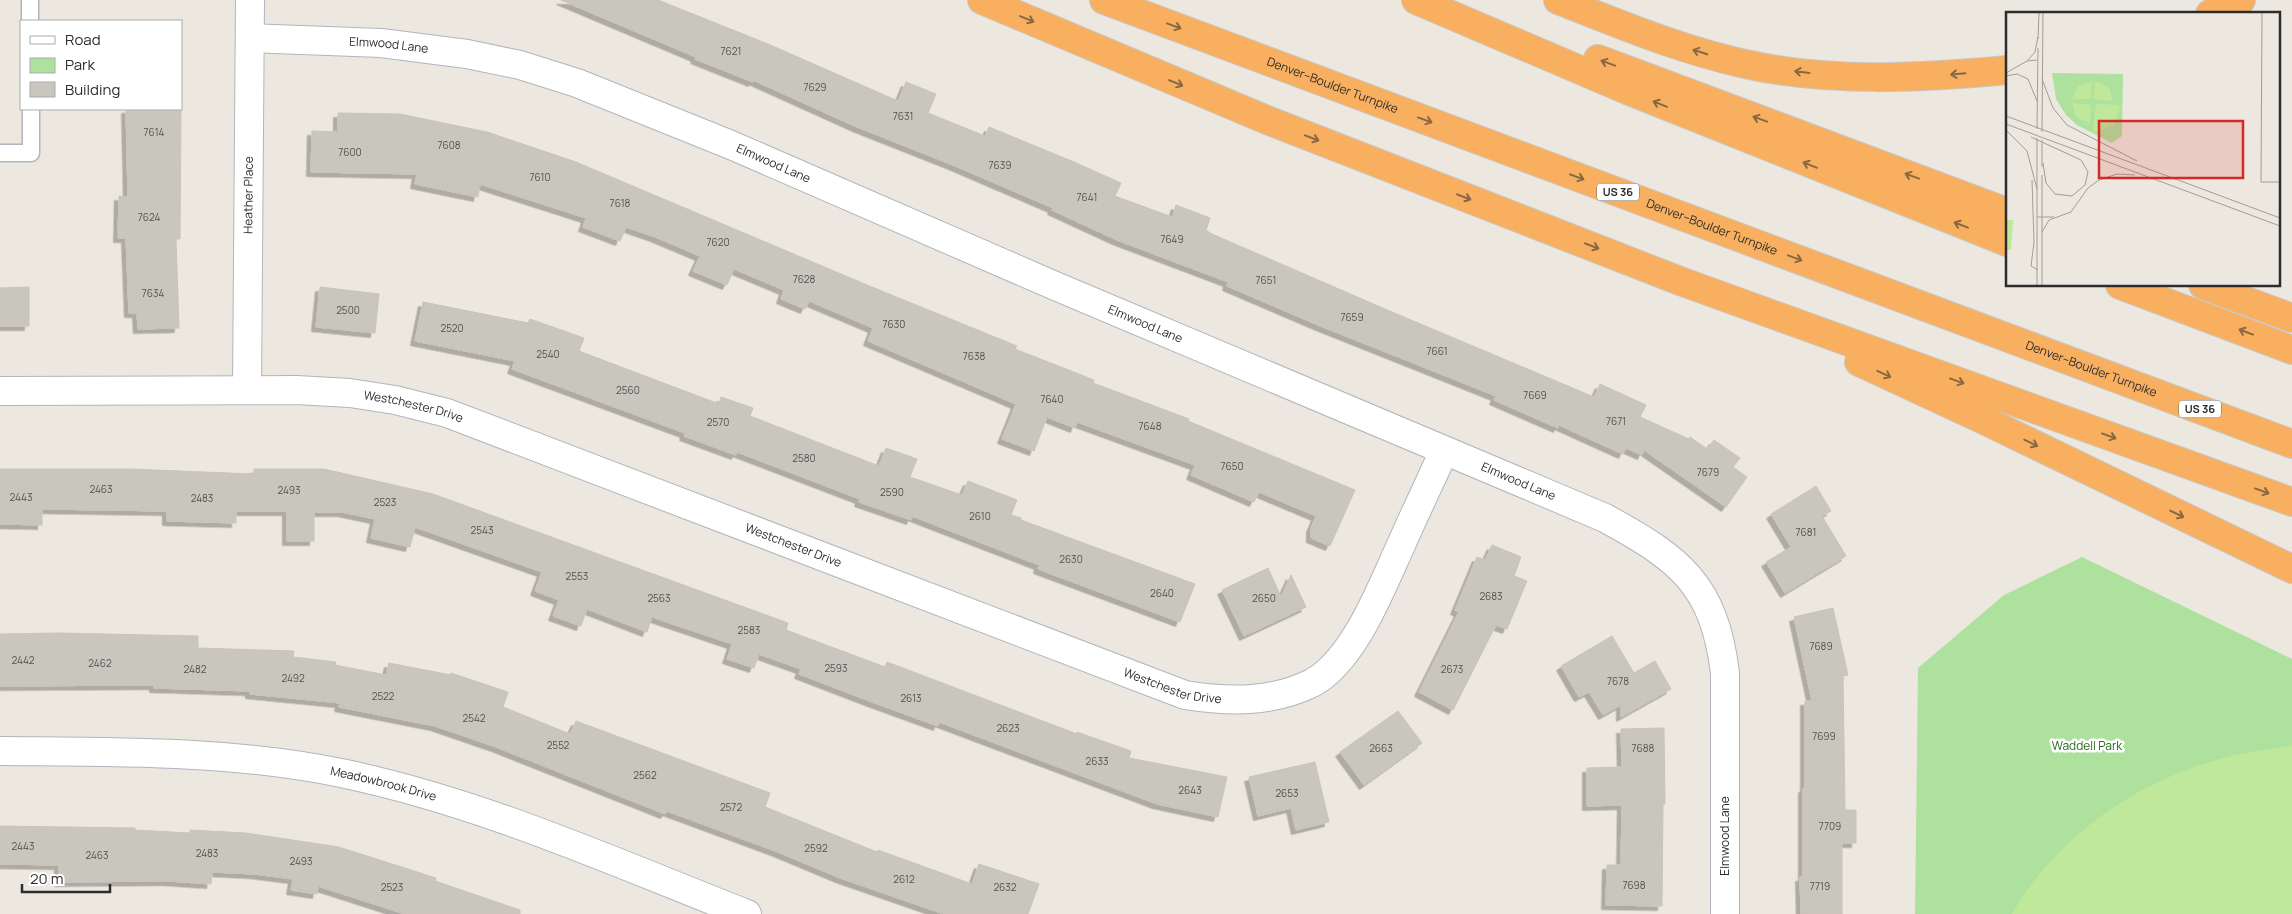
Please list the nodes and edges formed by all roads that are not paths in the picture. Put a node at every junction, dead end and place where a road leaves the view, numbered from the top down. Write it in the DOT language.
graph roads {
  1 [pos="30,0"];
  2 [pos="250,0"];
  3 [pos="982,0"];
  4 [pos="1416,0"];
  5 [pos="1440,0"];
  6 [pos="1558,0"];
  7 [pos="2241,0"];
  8 [pos="1114,3"];
  9 [pos="2214,12"];
  10 [pos="30,20"];
  11 [pos="250,38"];
  12 [pos="2006,70"];
  13 [pos="31,110"];
  14 [pos="0,153"];
  15 [pos="2006,212"];
  16 [pos="2006,242"];
  17 [pos="1680,281"];
  18 [pos="2123,286"];
  19 [pos="2206,286"];
  20 [pos="2292,318"];
  21 [pos="2292,350"];
  22 [pos="2107,375"];
  23 [pos="247,390"];
  24 [pos="0,391"];
  25 [pos="2292,431"];
  26 [pos="2292,444"];
  27 [pos="1444,451"];
  28 [pos="2292,502"];
  29 [pos="2292,569"];
  30 [pos="0,751"];
  31 [pos="747,914"];
  32 [pos="1725,914"];
  1 -- 10 [label="lane"];
  2 -- 11 [label="street, Heather Place"];
  3 -- 17 [label="highway, one-way"];
  16 -- 4 [label="highway, one-way"];
  15 -- 5 [label="highway, one-way"];
  12 -- 6 [label="highway, one-way"];
  7 -- 9 [label="highway"];
  8 -- 22 [label="highway, Denver–Boulder Turnpike / US 36, one-way"];
  11 -- 23 [label="street, Heather Place"];
  11 -- 27 [label="street, Elmwood Lane"];
  13 -- 14 [label="lane"];
  17 -- 28 [label="highway, one-way"];
  17 -- 29 [label="highway, one-way"];
  21 -- 18 [label="highway, one-way"];
  19 -- 20 [label="highway"];
  22 -- 25 [label="highway"];
  22 -- 26 [label="highway, Denver–Boulder Turnpike / US 36"];
  23 -- 24 [label="street, Westchester Drive"];
  23 -- 27 [label="street, Westchester Drive"];
  27 -- 32 [label="street, Elmwood Lane"];
  30 -- 31 [label="street, Meadowbrook Drive"];
}
